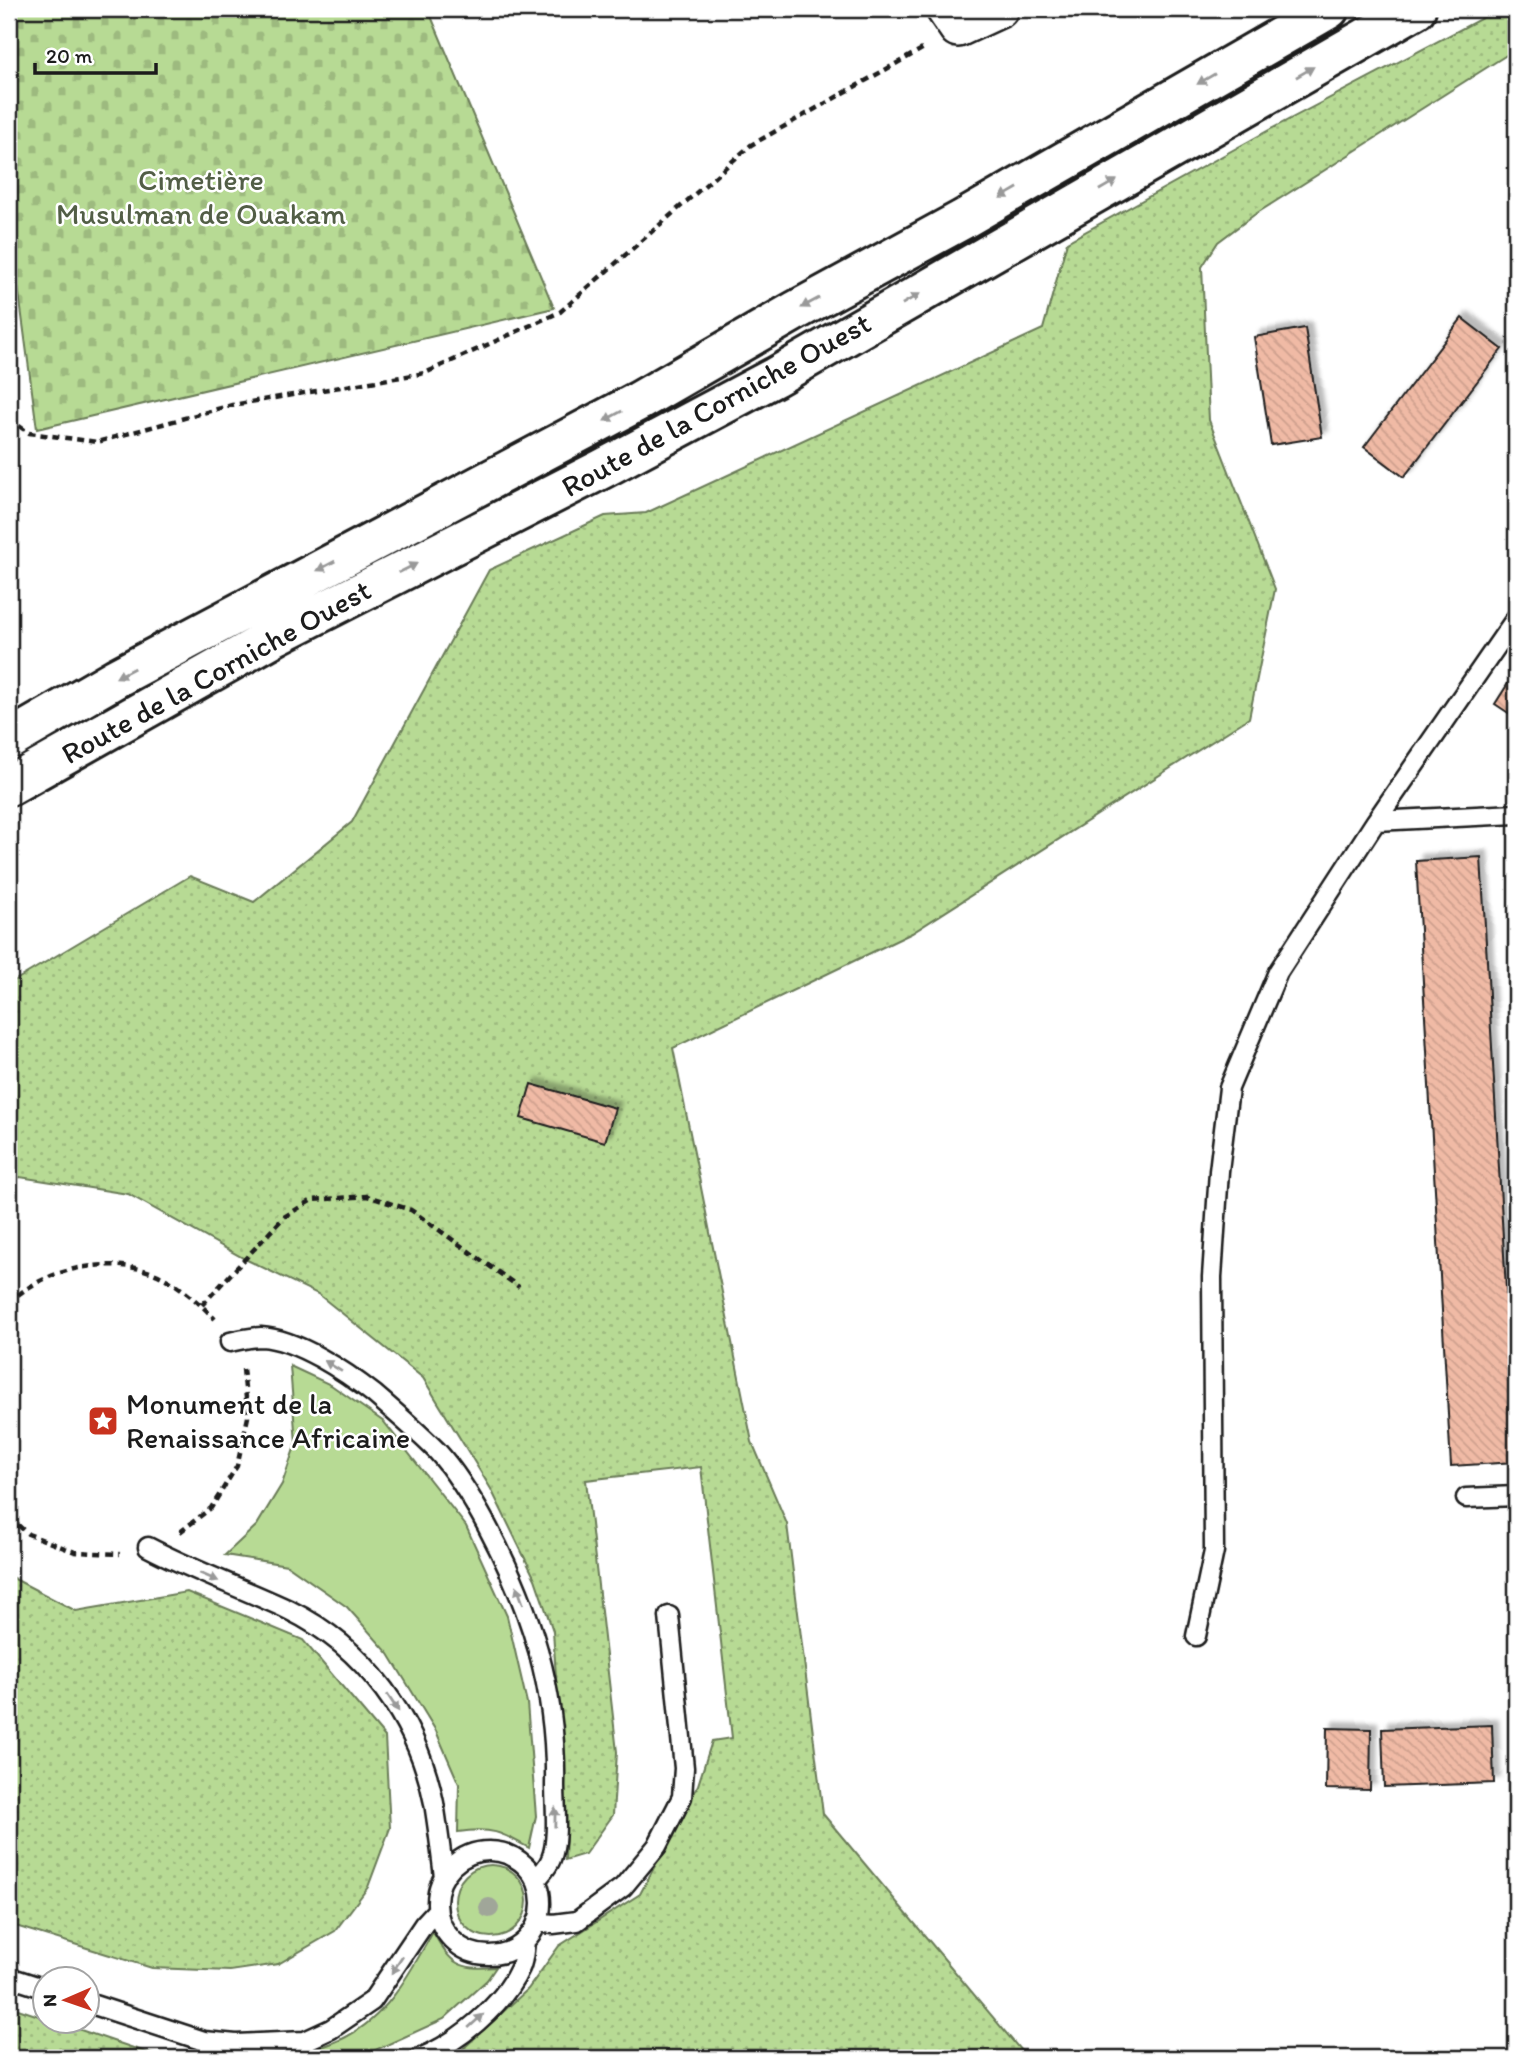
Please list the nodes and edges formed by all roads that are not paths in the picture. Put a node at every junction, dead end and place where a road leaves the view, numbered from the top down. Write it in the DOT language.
graph roads {
  1 [pos="999,9"];
  2 [pos="1329,9"];
  3 [pos="1416,9"];
  4 [pos="952,18"];
  5 [pos="1516,618"];
  6 [pos="9,740"];
  7 [pos="9,786"];
  8 [pos="1516,814"];
  9 [pos="1376,821"];
  10 [pos="230,1342"];
  11 [pos="1516,1496"];
  12 [pos="1466,1498"];
  13 [pos="148,1546"];
  14 [pos="668,1616"];
  15 [pos="1196,1636"];
  16 [pos="444,1877"];
  17 [pos="536,1880"];
  18 [pos="437,1910"];
  19 [pos="537,1922"];
  20 [pos="525,1941"];
  21 [pos="9,1977"];
  22 [pos="32,1984"];
  23 [pos="102,2008"];
  24 [pos="204,2042"];
  25 [pos="230,2058"];
  26 [pos="420,2058"];
  1 -- 4 [label="street"];
  2 -- 6 [label="highway, Route de la Corniche Ouest, one-way"];
  7 -- 3 [label="highway, Route de la Corniche Ouest, one-way"];
  5 -- 9 [label="lane"];
  8 -- 9 [label="lane"];
  9 -- 15 [label="lane"];
  17 -- 10 [label="lane, one-way"];
  11 -- 12 [label="lane"];
  13 -- 16 [label="lane, one-way"];
  14 -- 19 [label="lane"];
  16 -- 17 [label="lane"];
  16 -- 18 [label="lane"];
  17 -- 19 [label="lane"];
  18 -- 20 [label="lane"];
  18 -- 24 [label="lane, one-way"];
  19 -- 20 [label="lane"];
  26 -- 20 [label="lane, one-way"];
  21 -- 22 [label="lane"];
  23 -- 24 [label="lane"];
  24 -- 25 [label="lane"];
}
